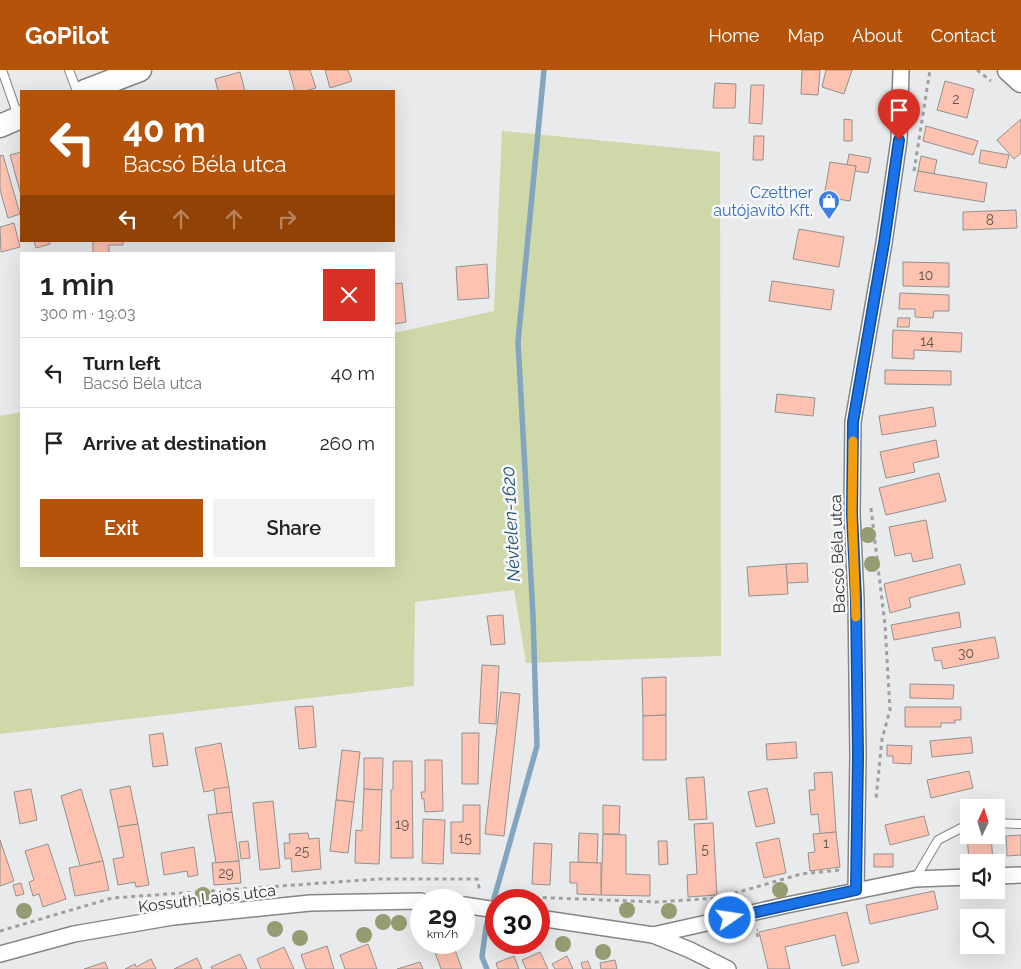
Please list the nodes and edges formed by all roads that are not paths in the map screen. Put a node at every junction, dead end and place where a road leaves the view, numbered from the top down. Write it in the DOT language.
graph roads {
  1 [pos="2,70"];
  2 [pos="69,70"];
  3 [pos="140,70"];
  4 [pos="901,70"];
  5 [pos="1009,70"];
  6 [pos="1021,81"];
  7 [pos="77,90"];
  8 [pos="89,90"];
  9 [pos="13,120"];
  10 [pos="1005,823"];
  11 [pos="1021,824"];
  12 [pos="960,829"];
  13 [pos="1021,875"];
  14 [pos="1005,876"];
  15 [pos="960,877"];
  16 [pos="915,879"];
  17 [pos="856,890"];
  18 [pos="410,901"];
  19 [pos="550,920"];
  20 [pos="653,935"];
  21 [pos="0,954"];
  22 [pos="728,969"];
  1 -- 9 [label="lane"];
  2 -- 7 [label="lane"];
  3 -- 8 [label="main road"];
  4 -- 17 [label="street, Bacsó Béla utca"];
  5 -- 6 [label="main road"];
  10 -- 11 [label="lane"];
  12 -- 16 [label="lane"];
  13 -- 14 [label="street"];
  15 -- 16 [label="street"];
  16 -- 17 [label="street"];
  17 -- 20 [label="street"];
  18 -- 21 [label="street, Kossuth Lajos utca"];
  19 -- 20 [label="street"];
  20 -- 22 [label="street"];
}
